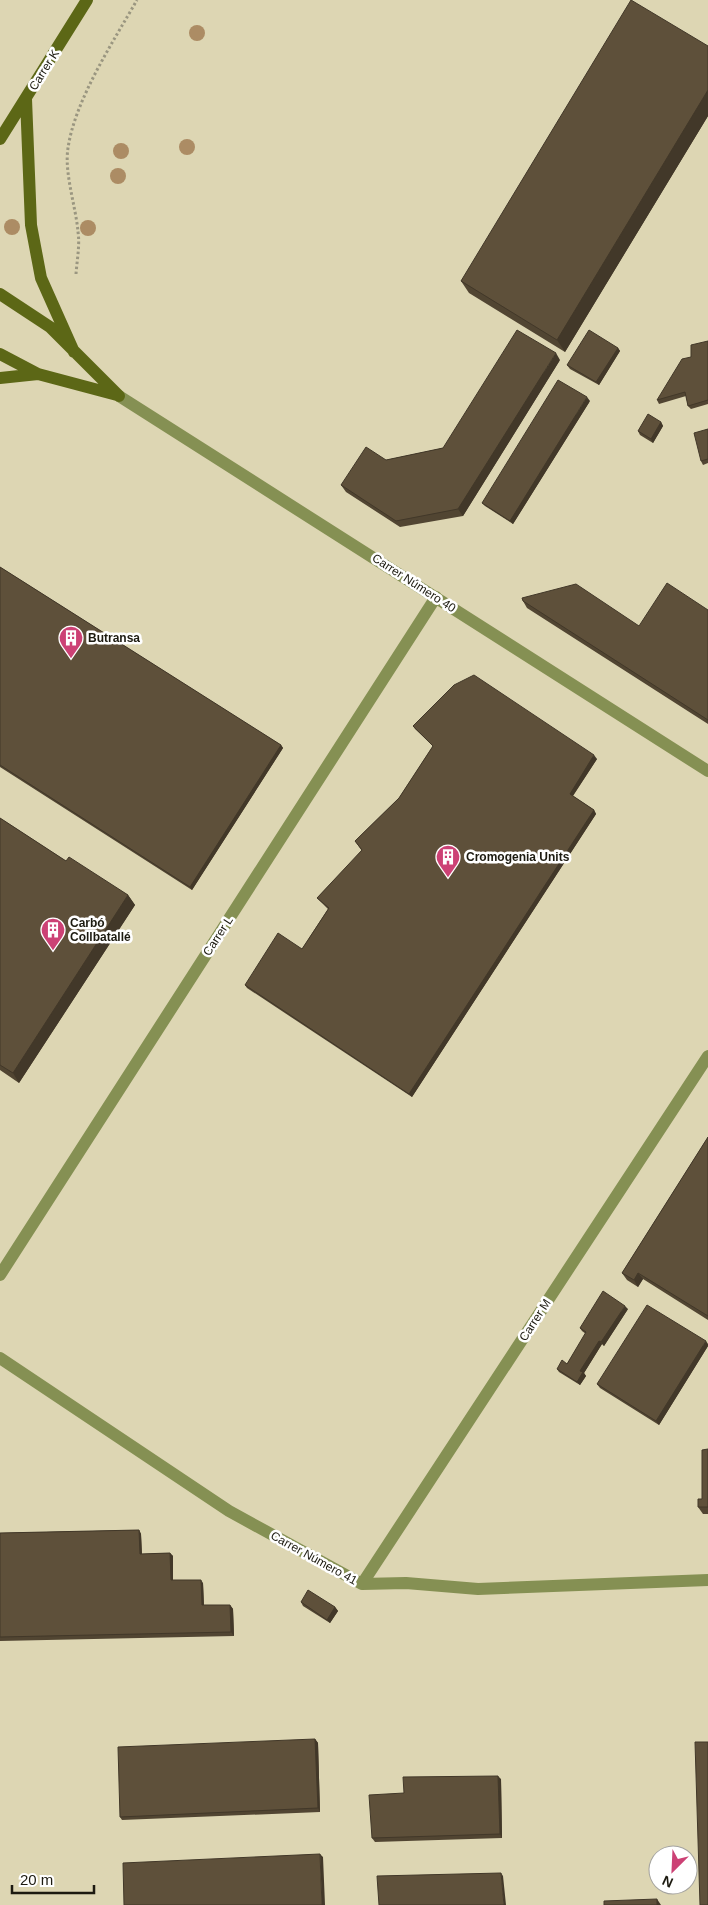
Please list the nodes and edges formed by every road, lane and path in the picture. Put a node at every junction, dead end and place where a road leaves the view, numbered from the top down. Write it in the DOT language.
graph roads {
  1 [pos="87,0"];
  2 [pos="138,0"];
  3 [pos="26,99"];
  4 [pos="0,139"];
  5 [pos="76,274"];
  6 [pos="0,294"];
  7 [pos="74,352"];
  8 [pos="0,354"];
  9 [pos="38,374"];
  10 [pos="0,378"];
  11 [pos="119,396"];
  12 [pos="436,597"];
  13 [pos="708,771"];
  14 [pos="708,1056"];
  15 [pos="0,1275"];
  16 [pos="0,1358"];
  17 [pos="708,1580"];
  18 [pos="362,1584"];
  1 -- 3 [label="main road, Carrer K"];
  2 -- 5 [label="path"];
  3 -- 4 [label="main road, Carrer K"];
  3 -- 7 [label="main road"];
  6 -- 7 [label="main road"];
  7 -- 11 [label="main road"];
  8 -- 9 [label="main road"];
  9 -- 10 [label="main road"];
  9 -- 11 [label="main road"];
  11 -- 12 [label="street, Carrer Número 40"];
  12 -- 13 [label="street, Carrer Número 40"];
  12 -- 15 [label="street, Carrer L"];
  14 -- 18 [label="street, Carrer M"];
  16 -- 18 [label="street, Carrer Número 41"];
  17 -- 18 [label="street, Carrer Número 41"];
}
